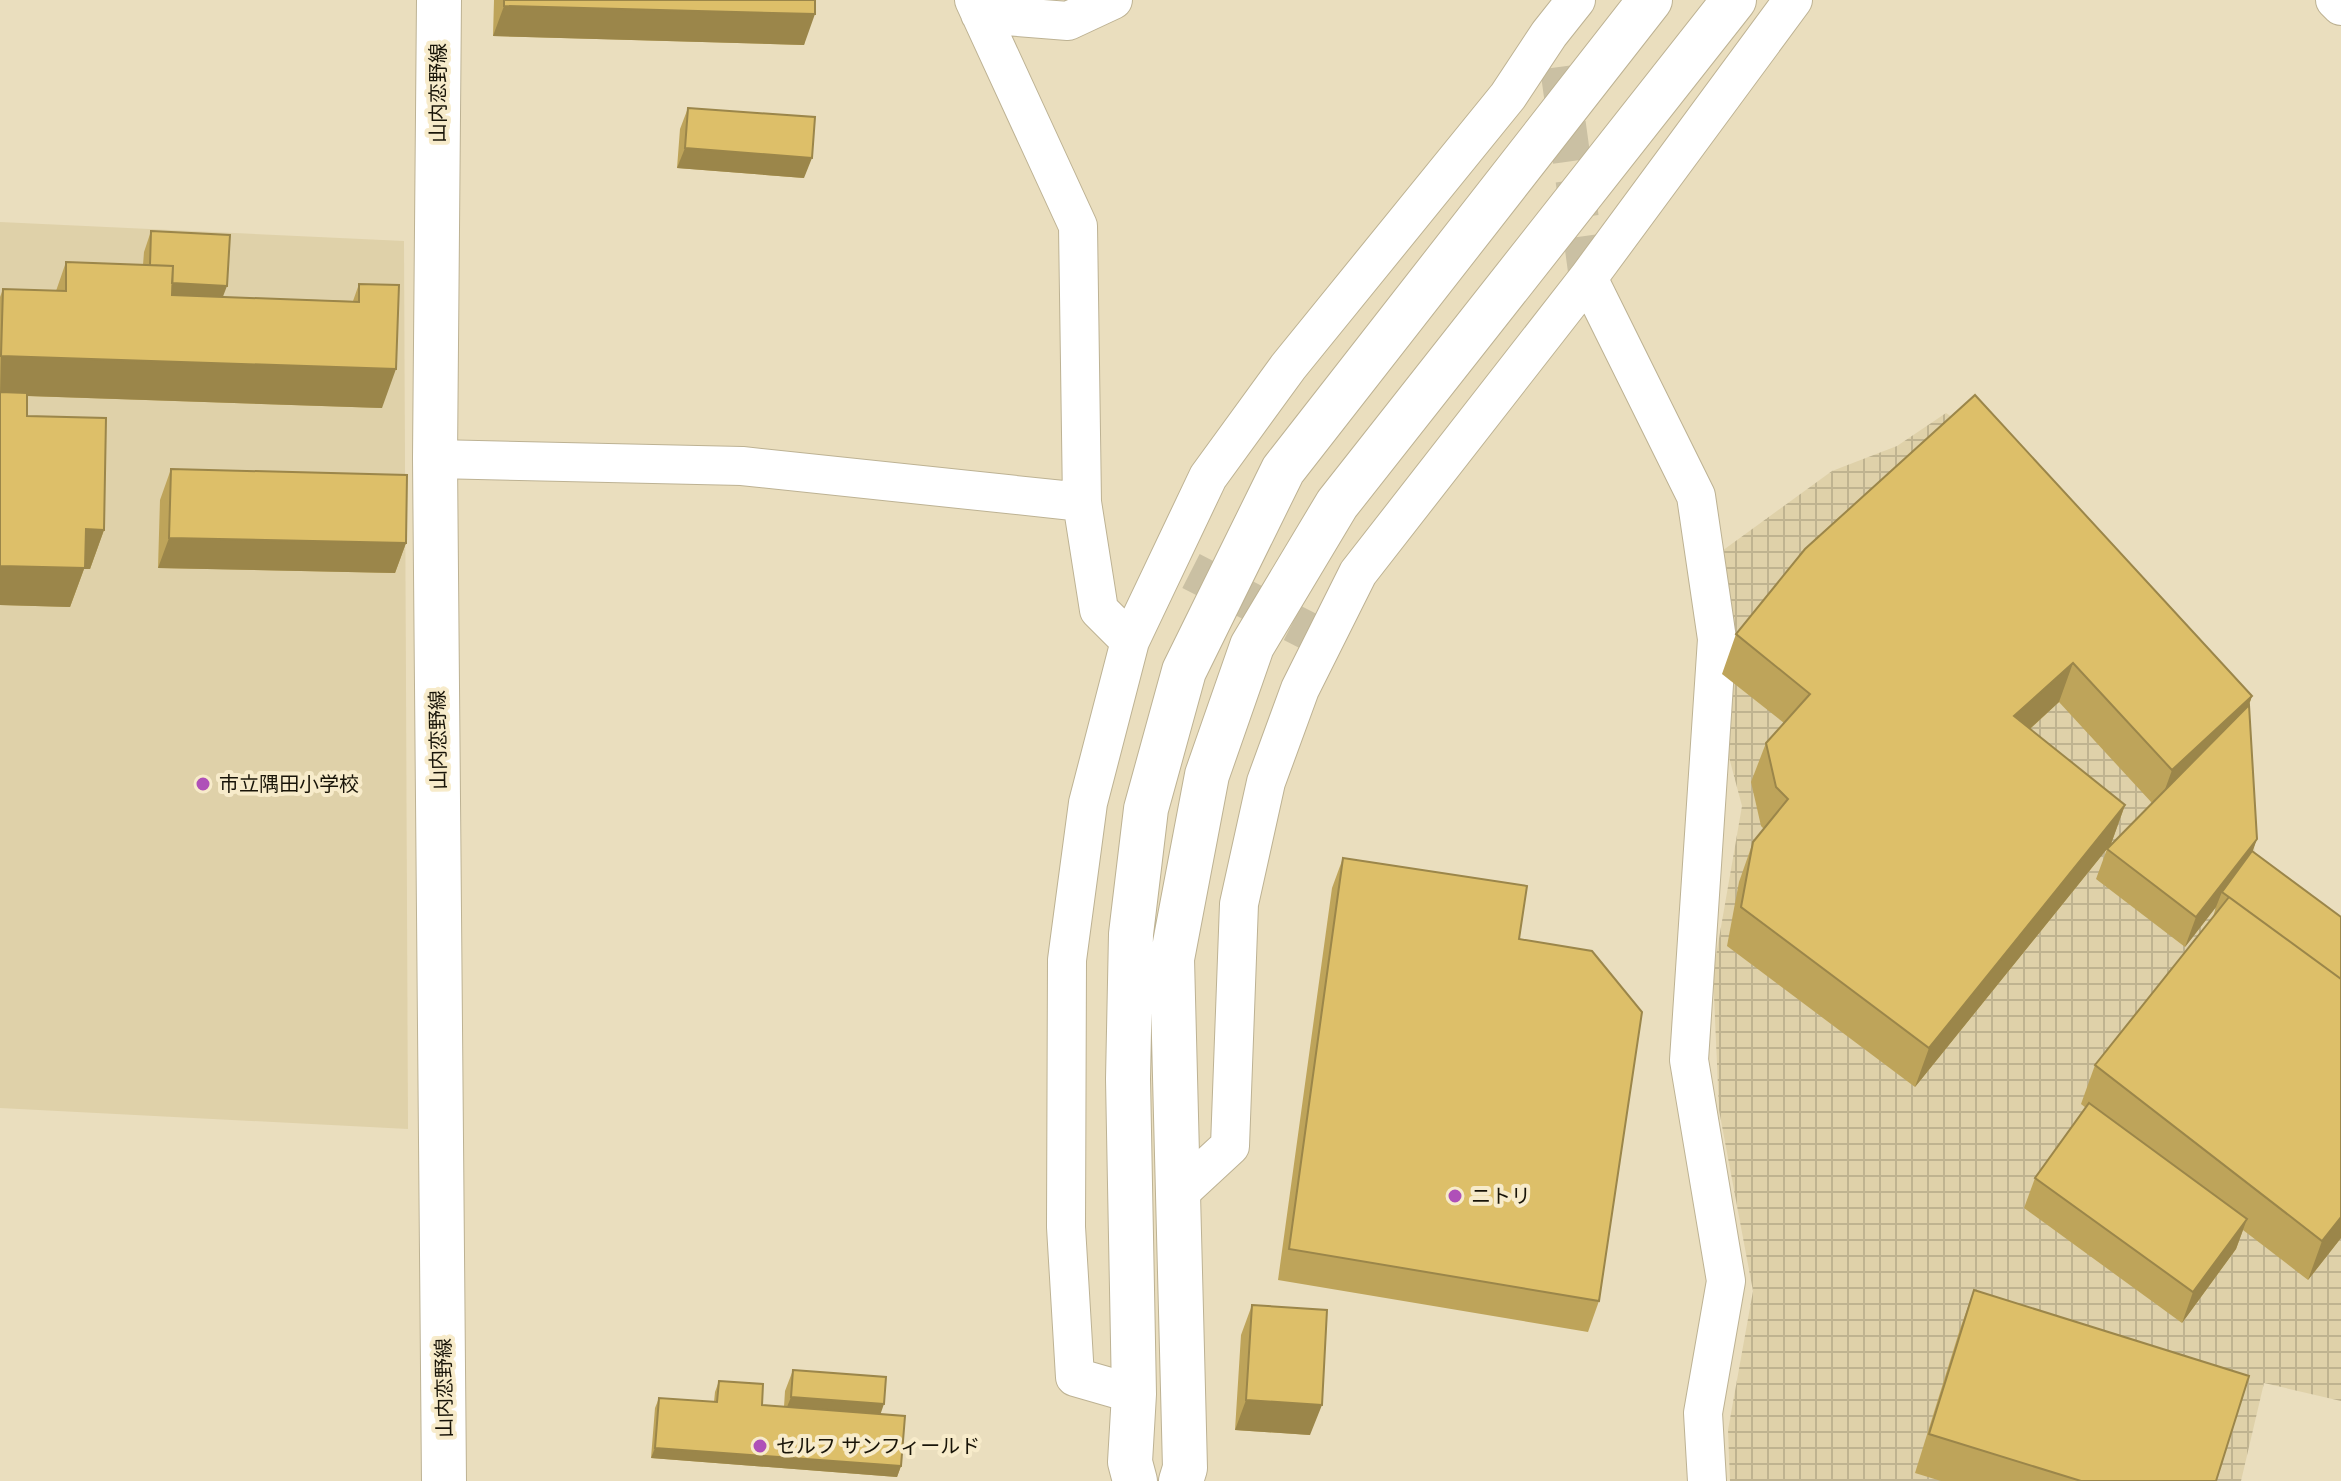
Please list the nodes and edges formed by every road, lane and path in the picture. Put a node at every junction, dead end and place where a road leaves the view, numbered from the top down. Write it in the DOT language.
graph roads {
  1 [pos="439,0"];
  2 [pos="1113,0"];
  3 [pos="1576,0"];
  4 [pos="1650,0"];
  5 [pos="1734,0"];
  6 [pos="1793,0"];
  7 [pos="2335,0"];
  8 [pos="2341,6"];
  9 [pos="977,7"];
  10 [pos="1550,34"];
  11 [pos="1588,278"];
  12 [pos="435,459"];
  13 [pos="1082,502"];
  14 [pos="1130,641"];
  15 [pos="1176,1196"];
  16 [pos="1134,1394"];
  17 [pos="444,1481"];
  18 [pos="1135,1481"];
  19 [pos="1181,1481"];
  20 [pos="1707,1481"];
  1 -- 12 [label="street, 山内恋野線"];
  2 -- 9 [label="street"];
  3 -- 10 [label="street"];
  4 -- 16 [label="street"];
  5 -- 15 [label="street"];
  6 -- 11 [label="street"];
  7 -- 8 [label="street"];
  9 -- 13 [label="street"];
  10 -- 14 [label="street"];
  11 -- 15 [label="street"];
  11 -- 20 [label="street"];
  12 -- 13 [label="street"];
  12 -- 17 [label="street, 山内恋野線"];
  13 -- 14 [label="street"];
  14 -- 16 [label="street"];
  15 -- 19 [label="street"];
  16 -- 18 [label="street"];
}
